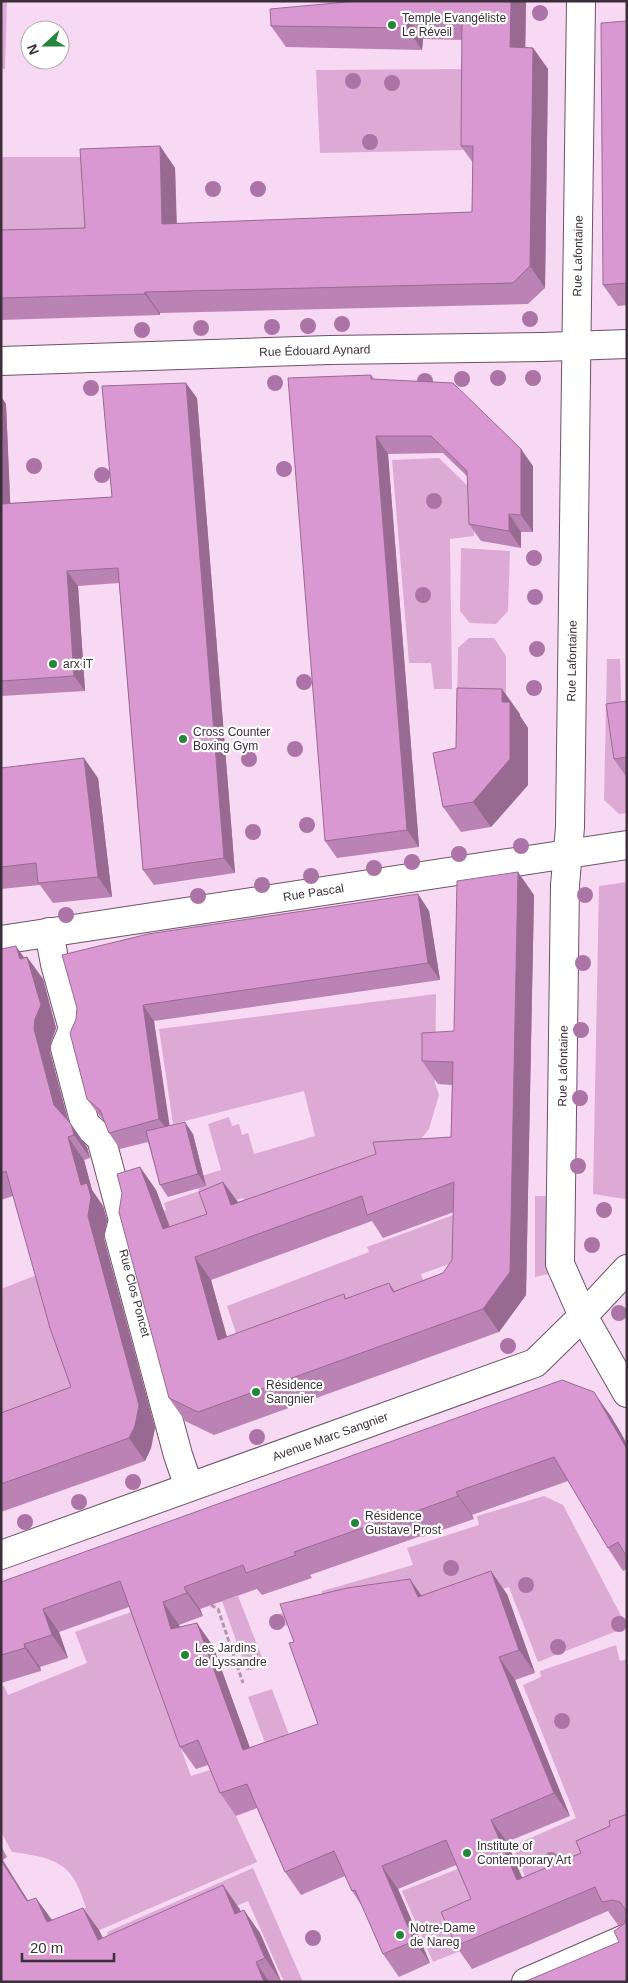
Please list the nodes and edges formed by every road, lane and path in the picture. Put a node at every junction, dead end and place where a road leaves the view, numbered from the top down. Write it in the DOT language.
graph roads {
  1 [pos="581,1"];
  2 [pos="627,344"];
  3 [pos="577,346"];
  4 [pos="1,362"];
  5 [pos="627,846"];
  6 [pos="568,855"];
  7 [pos="49,932"];
  8 [pos="1,940"];
  9 [pos="627,1269"];
  10 [pos="583,1316"];
  11 [pos="627,1393"];
  12 [pos="188,1487"];
  13 [pos="1,1555"];
  14 [pos="211,1605"];
  15 [pos="243,1683"];
  16 [pos="627,1938"];
  17 [pos="526,1982"];
  1 -- 3 [label="street, Rue Lafontaine"];
  2 -- 3 [label="street, Rue Édouard Aynard"];
  3 -- 4 [label="street, Rue Édouard Aynard"];
  3 -- 6 [label="street, Rue Lafontaine"];
  5 -- 6 [label="street, Rue Pascal"];
  6 -- 7 [label="street, Rue Pascal"];
  6 -- 10 [label="street, Rue Lafontaine"];
  7 -- 8 [label="street, Rue Pascal"];
  7 -- 12 [label="street, Rue Clos Poncet"];
  9 -- 10 [label="street, Avenue Marc Sangnier"];
  10 -- 11 [label="street, Rue Lafontaine"];
  10 -- 12 [label="street, Avenue Marc Sangnier"];
  12 -- 13 [label="street, Avenue Marc Sangnier"];
  14 -- 15 [label="path"];
  16 -- 17 [label="street"];
}
